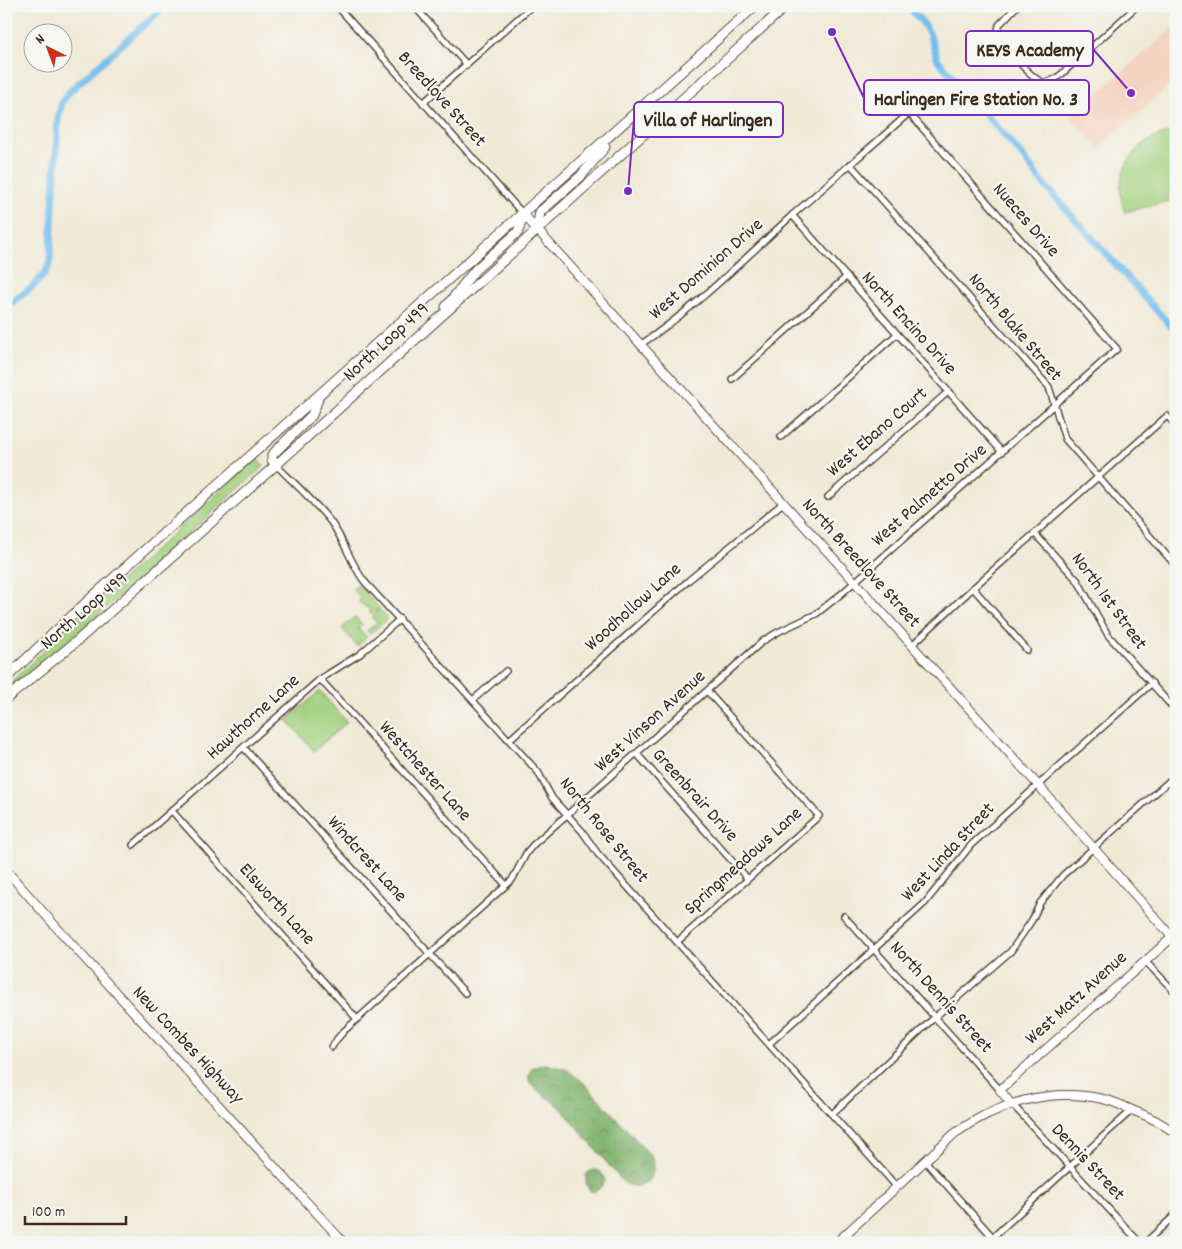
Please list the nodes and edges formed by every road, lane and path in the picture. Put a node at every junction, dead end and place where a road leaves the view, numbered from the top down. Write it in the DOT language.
graph roads {
  1 [pos="346,6"];
  2 [pos="414,6"];
  3 [pos="532,6"];
  4 [pos="755,6"];
  5 [pos="786,6"];
  6 [pos="1018,6"];
  7 [pos="1137,6"];
  8 [pos="339,9"];
  9 [pos="467,65"];
  10 [pos="424,103"];
  11 [pos="909,113"];
  12 [pos="620,127"];
  13 [pos="851,165"];
  14 [pos="523,214"];
  15 [pos="792,215"];
  16 [pos="537,230"];
  17 [pos="846,277"];
  18 [pos="436,322"];
  19 [pos="898,334"];
  20 [pos="640,345"];
  21 [pos="1117,349"];
  22 [pos="732,379"];
  23 [pos="948,392"];
  24 [pos="319,396"];
  25 [pos="1055,405"];
  26 [pos="1176,425"];
  27 [pos="781,437"];
  28 [pos="1002,452"];
  29 [pos="276,465"];
  30 [pos="1098,478"];
  31 [pos="828,496"];
  32 [pos="783,503"];
  33 [pos="1035,534"];
  34 [pos="1176,566"];
  35 [pos="854,582"];
  36 [pos="974,588"];
  37 [pos="400,619"];
  38 [pos="912,645"];
  39 [pos="1027,650"];
  40 [pos="506,671"];
  41 [pos="6,678"];
  42 [pos="320,679"];
  43 [pos="1152,684"];
  44 [pos="707,691"];
  45 [pos="6,699"];
  46 [pos="473,700"];
  47 [pos="1176,711"];
  48 [pos="509,740"];
  49 [pos="244,748"];
  50 [pos="637,754"];
  51 [pos="1176,775"];
  52 [pos="1038,785"];
  53 [pos="172,811"];
  54 [pos="568,814"];
  55 [pos="133,845"];
  56 [pos="1094,848"];
  57 [pos="6,870"];
  58 [pos="748,879"];
  59 [pos="506,885"];
  60 [pos="844,916"];
  61 [pos="1174,935"];
  62 [pos="677,942"];
  63 [pos="875,949"];
  64 [pos="430,954"];
  65 [pos="1145,961"];
  66 [pos="465,992"];
  67 [pos="1176,993"];
  68 [pos="935,1017"];
  69 [pos="357,1019"];
  70 [pos="769,1044"];
  71 [pos="332,1047"];
  72 [pos="1000,1090"];
  73 [pos="1011,1104"];
  74 [pos="1132,1110"];
  75 [pos="832,1114"];
  76 [pos="1176,1134"];
  77 [pos="926,1162"];
  78 [pos="1070,1167"];
  79 [pos="897,1188"];
  80 [pos="1176,1214"];
  81 [pos="993,1237"];
  82 [pos="344,1243"];
  83 [pos="836,1243"];
  84 [pos="998,1243"];
  85 [pos="1140,1243"];
  86 [pos="1145,1243"];
  1 -- 8 [label="street"];
  2 -- 9 [label="street"];
  3 -- 9 [label="street"];
  4 -- 12 [label="main road, North Loop 499"];
  5 -- 16 [label="main road, North Loop 499"];
  6 -- 7 [label="street"];
  8 -- 10 [label="street, Breedlove Street"];
  9 -- 10 [label="street"];
  10 -- 14 [label="street, Breedlove Street"];
  11 -- 13 [label="street, West Dominion Drive"];
  11 -- 21 [label="street, Nueces Drive"];
  12 -- 14 [label="main road, North Loop 499"];
  12 -- 16 [label="main road"];
  13 -- 15 [label="street, West Dominion Drive"];
  13 -- 25 [label="street, North Blake Street"];
  14 -- 16 [label="street, North Breedlove Street"];
  14 -- 18 [label="main road"];
  14 -- 24 [label="main road, North Loop 499"];
  15 -- 17 [label="street, North Encino Drive"];
  15 -- 20 [label="street, West Dominion Drive"];
  16 -- 18 [label="main road, North Loop 499"];
  16 -- 20 [label="street, North Breedlove Street"];
  17 -- 19 [label="street, North Encino Drive"];
  17 -- 22 [label="street"];
  18 -- 29 [label="main road, North Loop 499"];
  19 -- 23 [label="street, North Encino Drive"];
  19 -- 27 [label="street"];
  20 -- 32 [label="street, North Breedlove Street"];
  21 -- 25 [label="street, West Palmetto Drive"];
  23 -- 28 [label="street, North Encino Drive"];
  23 -- 31 [label="street, West Ebano Court"];
  24 -- 29 [label="main road"];
  24 -- 41 [label="main road, North Loop 499"];
  25 -- 28 [label="street, West Palmetto Drive"];
  25 -- 30 [label="street, North Blake Street"];
  26 -- 30 [label="street"];
  28 -- 35 [label="street, West Palmetto Drive"];
  29 -- 37 [label="street, North Rose Street"];
  29 -- 45 [label="main road, North Loop 499"];
  30 -- 33 [label="street"];
  30 -- 34 [label="street, North Blake Street"];
  32 -- 35 [label="street, North Breedlove Street"];
  32 -- 48 [label="street, Woodhollow Lane"];
  33 -- 36 [label="street"];
  33 -- 43 [label="street, North 1st Street"];
  35 -- 38 [label="street, North Breedlove Street"];
  35 -- 44 [label="street, West Vinson Avenue"];
  36 -- 38 [label="street"];
  36 -- 39 [label="street"];
  37 -- 42 [label="street, Hawthorne Lane"];
  37 -- 46 [label="street, North Rose Street"];
  38 -- 52 [label="street, North Breedlove Street"];
  40 -- 46 [label="street"];
  42 -- 49 [label="street, Hawthorne Lane"];
  42 -- 59 [label="street, Westchester Lane"];
  43 -- 47 [label="street, North 1st Street"];
  43 -- 52 [label="street, West Linda Street"];
  44 -- 50 [label="street, West Vinson Avenue"];
  44 -- 58 [label="street, Springmeadows Lane"];
  46 -- 48 [label="street, North Rose Street"];
  48 -- 54 [label="street, North Rose Street"];
  49 -- 53 [label="street, Hawthorne Lane"];
  49 -- 64 [label="street, Windcrest Lane"];
  50 -- 54 [label="street, West Vinson Avenue"];
  50 -- 58 [label="street, Greenbrair Drive"];
  51 -- 56 [label="street"];
  52 -- 56 [label="street, North Breedlove Street"];
  52 -- 63 [label="street, West Linda Street"];
  53 -- 55 [label="street, Hawthorne Lane"];
  53 -- 69 [label="street, Elsworth Lane"];
  54 -- 59 [label="street, West Vinson Avenue"];
  54 -- 62 [label="street, North Rose Street"];
  56 -- 61 [label="street, North Breedlove Street"];
  56 -- 68 [label="street"];
  57 -- 82 [label="street, New Combes Highway"];
  58 -- 62 [label="street, Springmeadows Lane"];
  59 -- 64 [label="street, West Vinson Avenue"];
  60 -- 63 [label="street, North Dennis Street"];
  61 -- 65 [label="street, West Matz Avenue"];
  62 -- 70 [label="street, North Rose Street"];
  63 -- 68 [label="street, North Dennis Street"];
  63 -- 70 [label="street, West Linda Street"];
  64 -- 66 [label="street, Windcrest Lane"];
  64 -- 69 [label="street, West Vinson Avenue"];
  65 -- 67 [label="street"];
  65 -- 72 [label="street, West Matz Avenue"];
  68 -- 72 [label="street, North Dennis Street"];
  68 -- 75 [label="street"];
  69 -- 71 [label="street, West Vinson Avenue"];
  70 -- 75 [label="street, North Rose Street"];
  72 -- 73 [label="street, North Dennis Street"];
  73 -- 74 [label="street"];
  73 -- 77 [label="street"];
  73 -- 78 [label="street, Dennis Street"];
  74 -- 76 [label="street"];
  74 -- 78 [label="street"];
  75 -- 79 [label="street, North Rose Street"];
  77 -- 79 [label="street"];
  77 -- 81 [label="street"];
  78 -- 81 [label="street"];
  78 -- 85 [label="street, Dennis Street"];
  79 -- 83 [label="street"];
  80 -- 86 [label="street"];
  81 -- 84 [label="street"];
}
